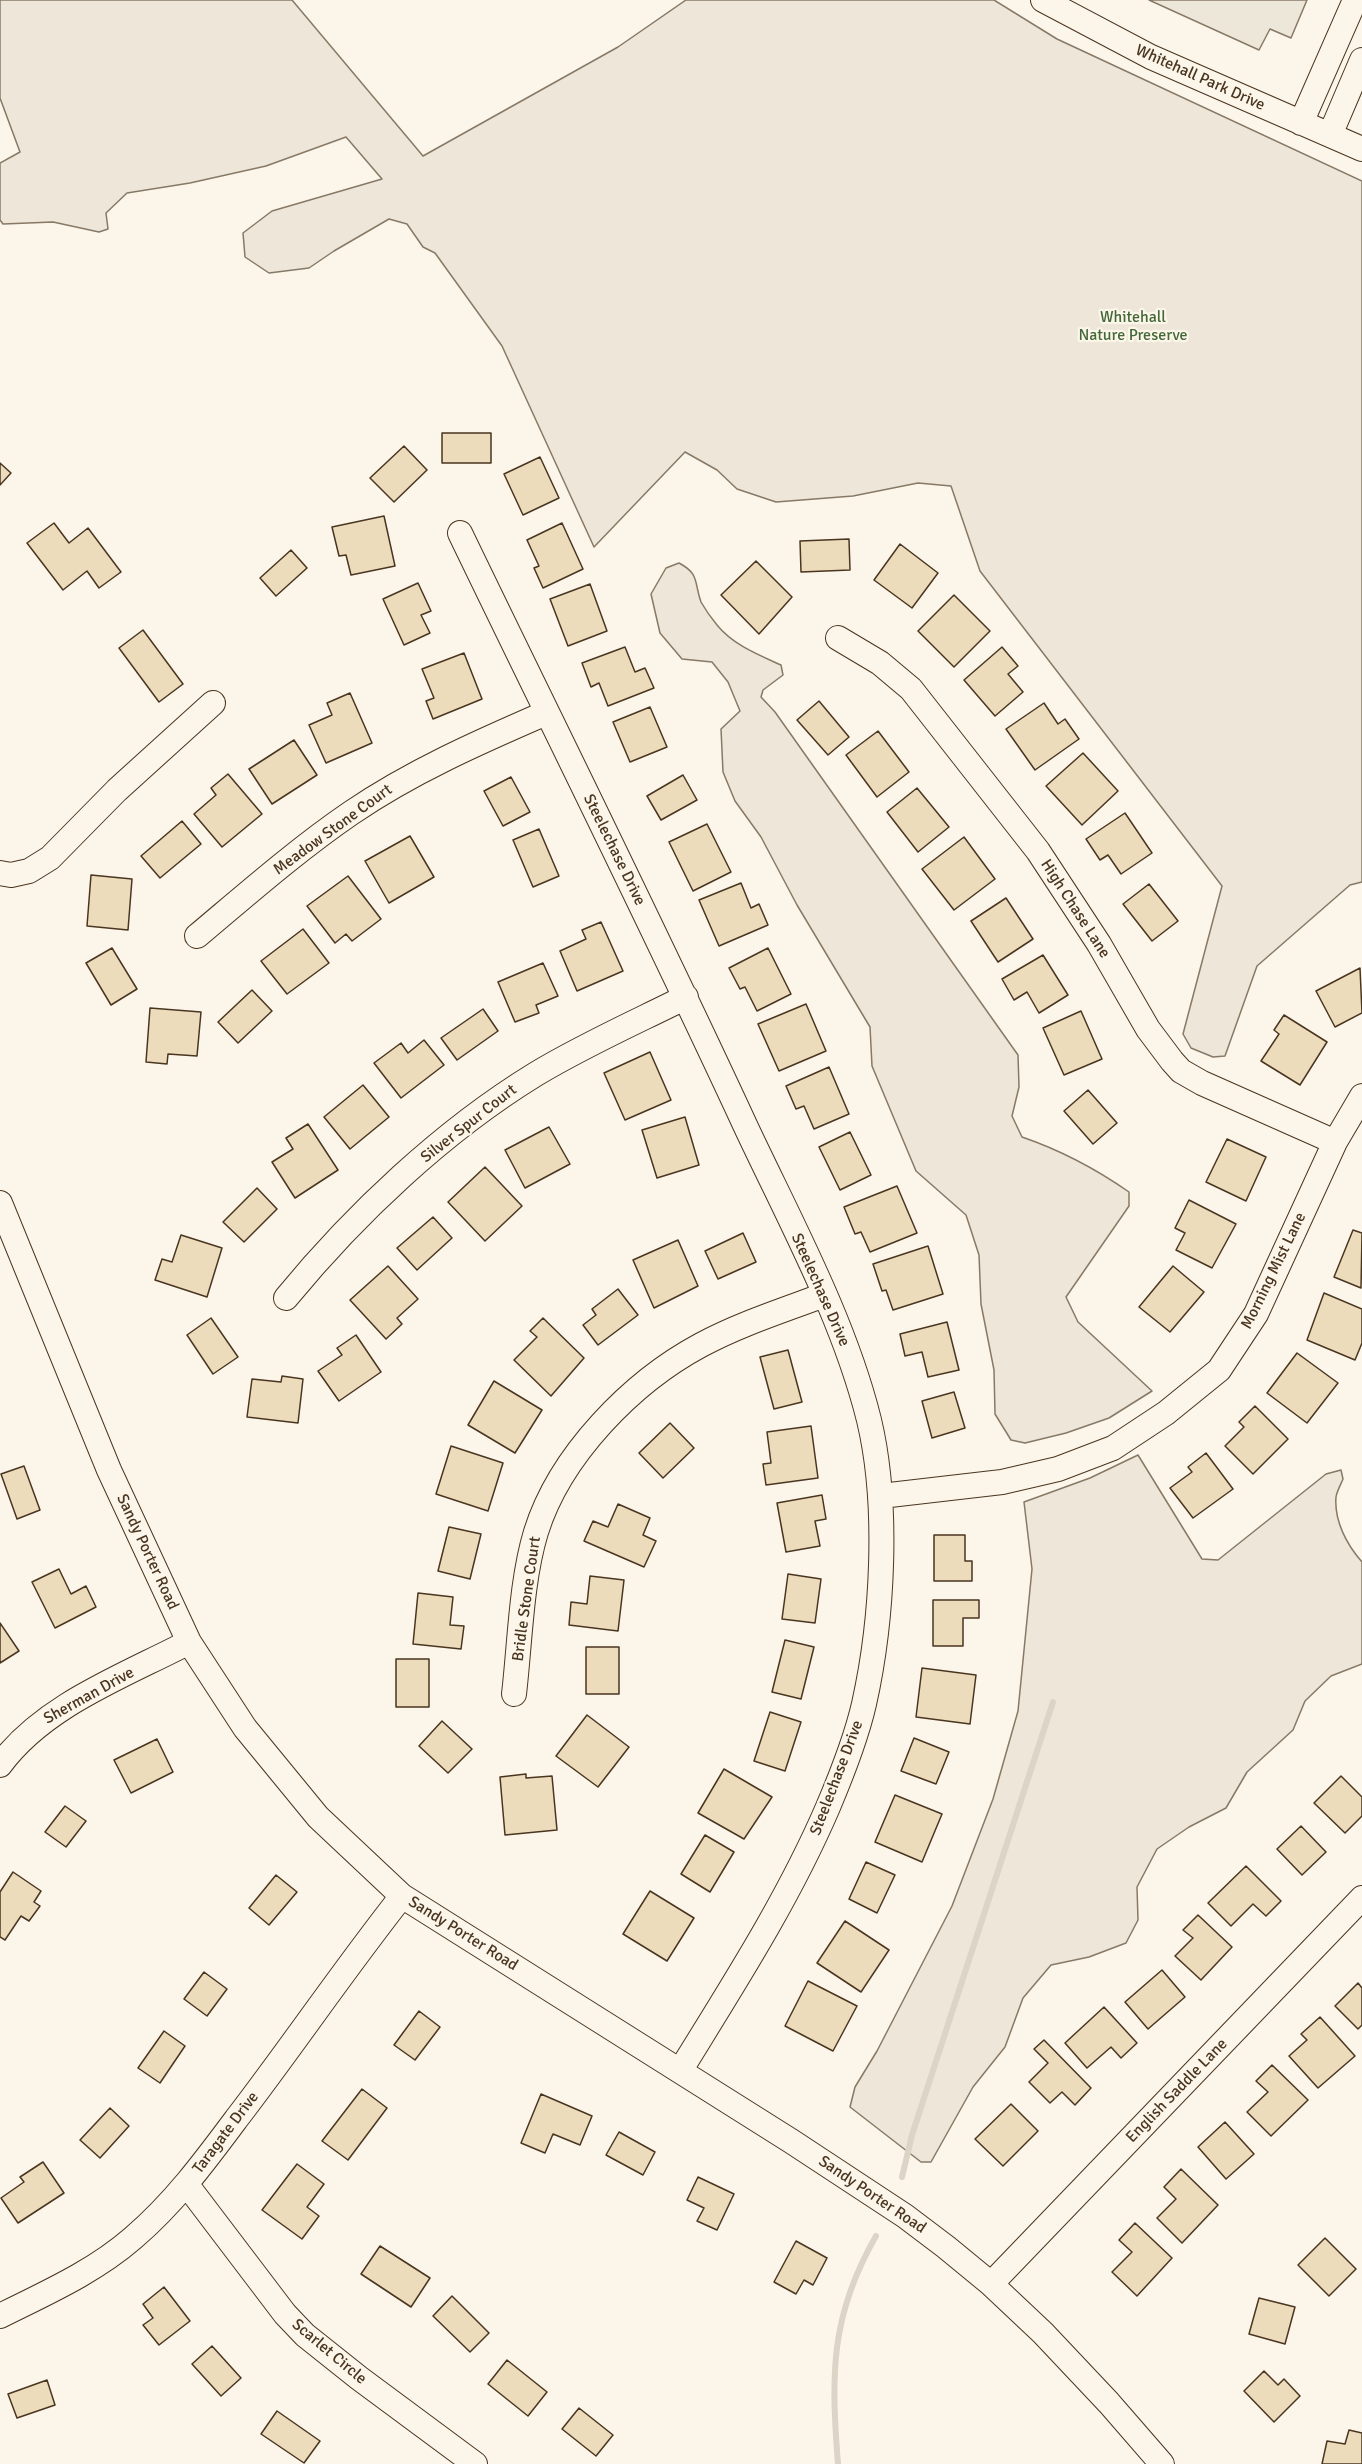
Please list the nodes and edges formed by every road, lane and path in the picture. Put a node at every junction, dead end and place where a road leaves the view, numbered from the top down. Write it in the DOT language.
graph roads {
  1 [pos="1043,0"];
  2 [pos="1355,0"];
  3 [pos="1362,60"];
  4 [pos="1301,123"];
  5 [pos="1330,135"];
  6 [pos="1362,149"];
  7 [pos="460,533"];
  8 [pos="838,638"];
  9 [pos="213,703"];
  10 [pos="546,713"];
  11 [pos="0,873"];
  12 [pos="197,936"];
  13 [pos="686,997"];
  14 [pos="1362,1096"];
  15 [pos="1335,1142"];
  16 [pos="0,1203"];
  17 [pos="824,1295"];
  18 [pos="286,1298"];
  19 [pos="880,1496"];
  20 [pos="189,1642"];
  21 [pos="514,1694"];
  22 [pos="0,1765"];
  23 [pos="402,1896"];
  24 [pos="1362,1898"];
  25 [pos="680,2071"];
  26 [pos="187,2185"];
  27 [pos="991,2284"];
  28 [pos="0,2316"];
  29 [pos="475,2464"];
  30 [pos="1162,2464"];
  1 -- 4 [label="street, Whitehall Park Drive"];
  2 -- 4 [label="street"];
  3 -- 5 [label="street"];
  4 -- 5 [label="street, Whitehall Park Drive"];
  5 -- 6 [label="street, Whitehall Park Drive"];
  7 -- 10 [label="street, Steelechase Drive"];
  8 -- 15 [label="street, High Chase Lane"];
  9 -- 11 [label="street"];
  10 -- 12 [label="street, Meadow Stone Court"];
  10 -- 13 [label="street, Steelechase Drive"];
  13 -- 17 [label="street, Steelechase Drive"];
  13 -- 18 [label="street, Silver Spur Court"];
  14 -- 15 [label="street, Morning Mist Lane"];
  15 -- 19 [label="street, Morning Mist Lane"];
  16 -- 20 [label="street, Sandy Porter Road"];
  17 -- 19 [label="street, Steelechase Drive"];
  17 -- 21 [label="street, Bridle Stone Court"];
  19 -- 25 [label="street, Steelechase Drive"];
  20 -- 22 [label="street, Sherman Drive"];
  20 -- 23 [label="street, Sandy Porter Road"];
  23 -- 25 [label="street, Sandy Porter Road"];
  23 -- 26 [label="street, Taragate Drive"];
  24 -- 27 [label="street, English Saddle Lane"];
  25 -- 27 [label="street, Sandy Porter Road"];
  26 -- 28 [label="street, Taragate Drive"];
  26 -- 29 [label="street, Scarlet Circle"];
  27 -- 30 [label="street, Sandy Porter Road"];
}
